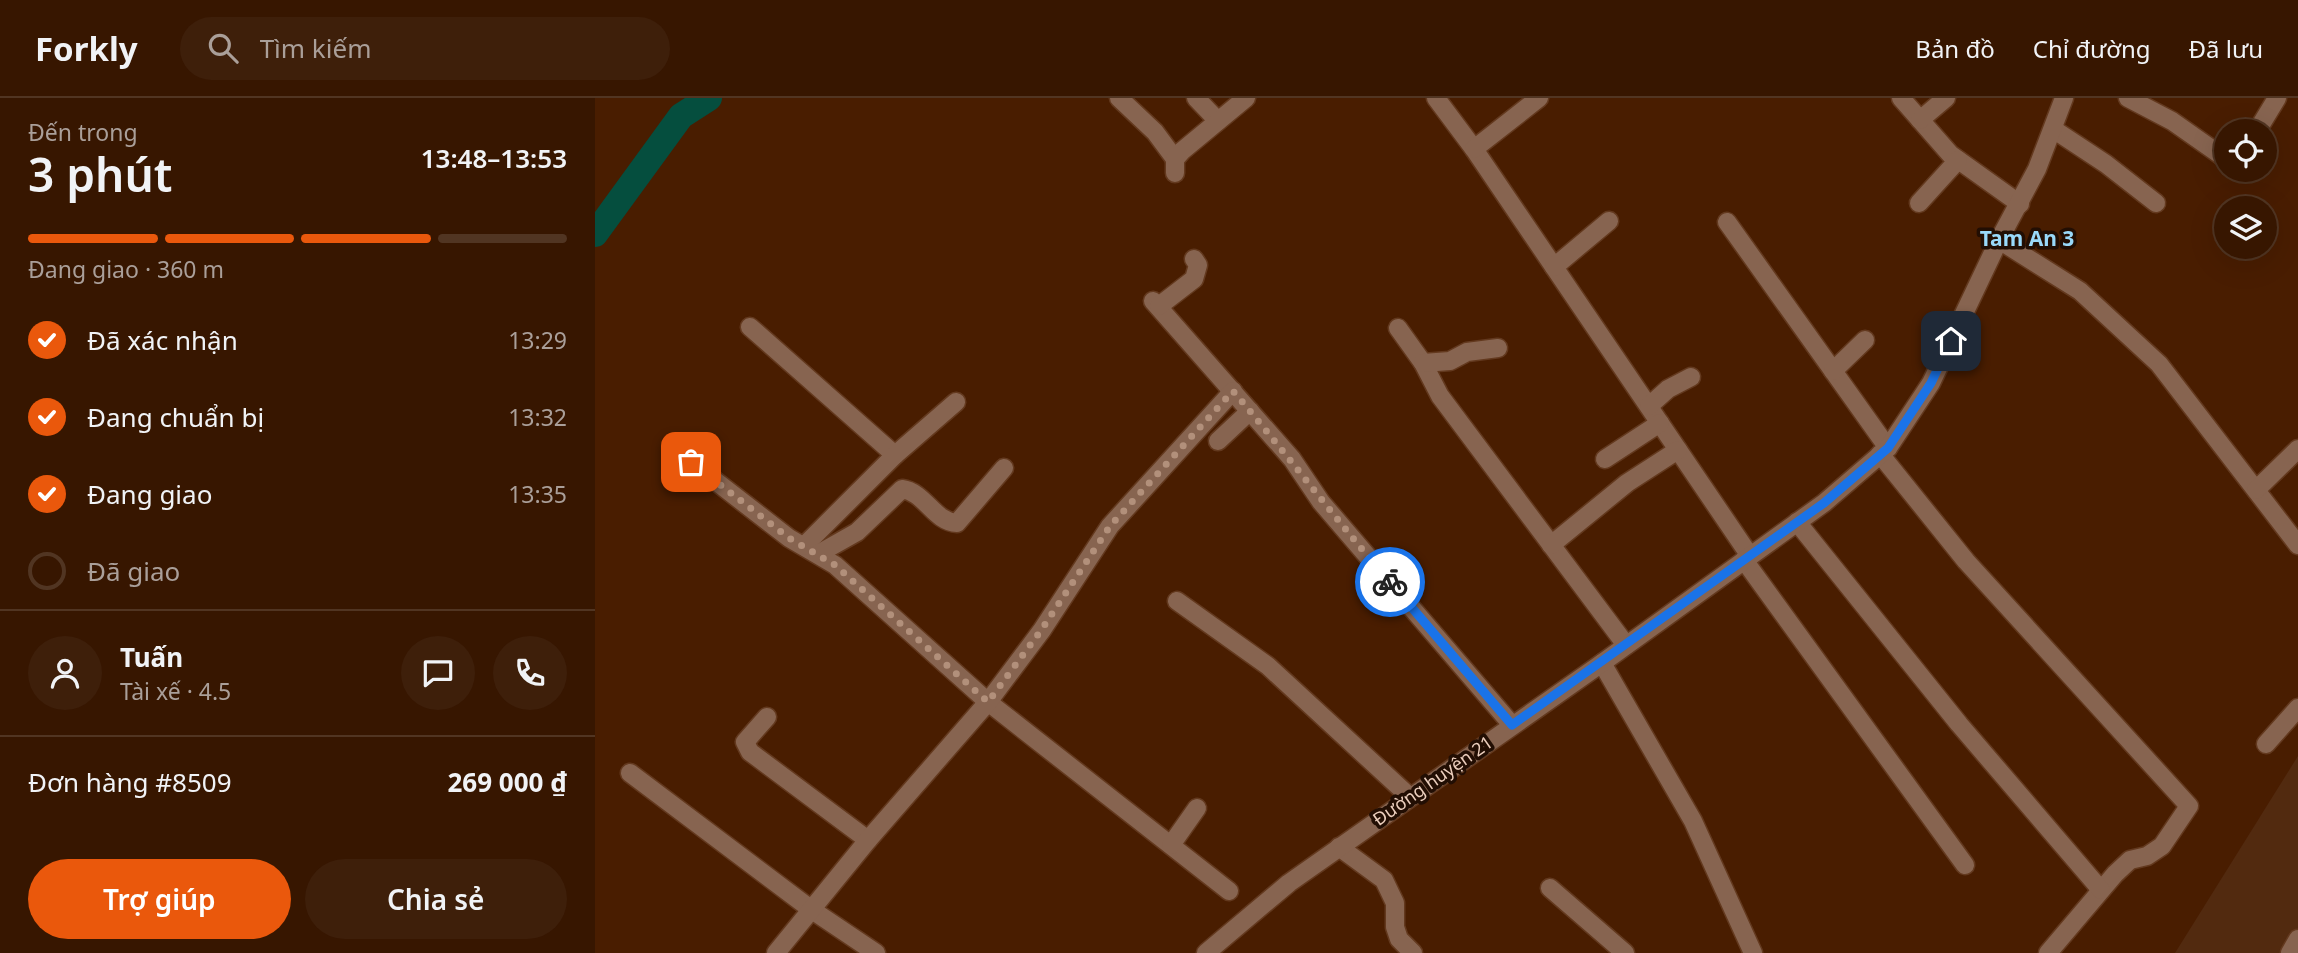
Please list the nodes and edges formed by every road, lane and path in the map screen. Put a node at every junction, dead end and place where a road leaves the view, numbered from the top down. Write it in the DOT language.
graph roads {
  1 [pos="1119,98"];
  2 [pos="1196,98"];
  3 [pos="1245,98"];
  4 [pos="1436,98"];
  5 [pos="1539,98"];
  6 [pos="1901,98"];
  7 [pos="1946,98"];
  8 [pos="2064,98"];
  9 [pos="2129,98"];
  10 [pos="2277,98"];
  11 [pos="2264,119"];
  12 [pos="1920,120"];
  13 [pos="1218,121"];
  14 [pos="2053,130"];
  15 [pos="1474,149"];
  16 [pos="2214,151"];
  17 [pos="1958,160"];
  18 [pos="1919,203"];
  19 [pos="2020,204"];
  20 [pos="2156,204"];
  21 [pos="1609,221"];
  22 [pos="1727,222"];
  23 [pos="1999,240"];
  24 [pos="1194,258"];
  25 [pos="1554,268"];
  26 [pos="750,327"];
  27 [pos="1398,328"];
  28 [pos="1865,341"];
  29 [pos="1498,348"];
  30 [pos="1423,363"];
  31 [pos="1833,371"];
  32 [pos="1691,377"];
  33 [pos="1233,391"];
  34 [pos="956,402"];
  35 [pos="1649,406"];
  36 [pos="1250,411"];
  37 [pos="1660,423"];
  38 [pos="1218,441"];
  39 [pos="2298,449"];
  40 [pos="1678,450"];
  41 [pos="1884,451"];
  42 [pos="895,455"];
  43 [pos="1605,459"];
  44 [pos="691,462"];
  45 [pos="1004,468"];
  46 [pos="2256,490"];
  47 [pos="1797,522"];
  48 [pos="1551,545"];
  49 [pos="2298,545"];
  50 [pos="811,550"];
  51 [pos="1747,558"];
  52 [pos="1177,601"];
  53 [pos="1626,645"];
  54 [pos="1602,663"];
  55 [pos="988,702"];
  56 [pos="2298,708"];
  57 [pos="767,717"];
  58 [pos="1512,725"];
  59 [pos="2266,744"];
  60 [pos="630,773"];
  61 [pos="1410,797"];
  62 [pos="1197,808"];
  63 [pos="868,840"];
  64 [pos="1171,845"];
  65 [pos="1339,847"];
  66 [pos="1965,865"];
  67 [pos="1550,888"];
  68 [pos="2101,890"];
  69 [pos="1229,891"];
  70 [pos="812,910"];
  71 [pos="2298,939"];
  72 [pos="776,953"];
  73 [pos="876,953"];
  74 [pos="1206,953"];
  75 [pos="1413,953"];
  76 [pos="1625,953"];
  77 [pos="1753,953"];
  78 [pos="2048,953"];
  79 [pos="2290,953"];
  1 -- 13 [label="street"];
  2 -- 13 [label="street"];
  3 -- 13 [label="street"];
  4 -- 15 [label="street"];
  5 -- 15 [label="street"];
  6 -- 12 [label="street"];
  7 -- 12 [label="street"];
  8 -- 14 [label="street, Đường huyện 21"];
  9 -- 16 [label="street"];
  10 -- 11 [label="street"];
  12 -- 17 [label="street"];
  14 -- 19 [label="street, Đường huyện 21"];
  14 -- 20 [label="street"];
  15 -- 25 [label="street"];
  17 -- 18 [label="street"];
  17 -- 19 [label="street"];
  19 -- 23 [label="street, Đường huyện 21"];
  21 -- 25 [label="street"];
  22 -- 31 [label="street"];
  23 -- 41 [label="street, Đường huyện 21"];
  23 -- 46 [label="street"];
  24 -- 33 [label="street"];
  25 -- 35 [label="street"];
  26 -- 42 [label="street"];
  27 -- 30 [label="street"];
  28 -- 31 [label="street"];
  29 -- 30 [label="street"];
  30 -- 48 [label="street"];
  31 -- 41 [label="street"];
  32 -- 35 [label="street"];
  33 -- 36 [label="street"];
  33 -- 55 [label="street"];
  34 -- 42 [label="street"];
  35 -- 37 [label="street"];
  36 -- 38 [label="street"];
  36 -- 58 [label="street"];
  37 -- 40 [label="street"];
  37 -- 43 [label="street"];
  39 -- 46 [label="street"];
  40 -- 48 [label="street"];
  40 -- 51 [label="street"];
  41 -- 47 [label="street, Đường huyện 21"];
  41 -- 68 [label="street"];
  42 -- 50 [label="street"];
  44 -- 50 [label="street"];
  45 -- 50 [label="street"];
  46 -- 49 [label="street"];
  47 -- 51 [label="street, Đường huyện 21"];
  47 -- 68 [label="street"];
  48 -- 53 [label="street"];
  50 -- 55 [label="street"];
  51 -- 53 [label="street, Đường huyện 21"];
  51 -- 66 [label="street"];
  52 -- 61 [label="street"];
  53 -- 54 [label="street, Đường huyện 21"];
  54 -- 58 [label="street, Đường huyện 21"];
  54 -- 77 [label="street"];
  55 -- 63 [label="street"];
  55 -- 64 [label="street"];
  56 -- 59 [label="street"];
  57 -- 63 [label="street"];
  58 -- 61 [label="street, Đường huyện 21"];
  60 -- 70 [label="street"];
  61 -- 65 [label="street, Đường huyện 21"];
  62 -- 64 [label="street"];
  63 -- 70 [label="street"];
  64 -- 69 [label="street"];
  65 -- 74 [label="street, Đường huyện 21"];
  65 -- 75 [label="street"];
  67 -- 76 [label="street"];
  68 -- 78 [label="street"];
  70 -- 72 [label="street"];
  70 -- 73 [label="street"];
  71 -- 79 [label="street"];
}
